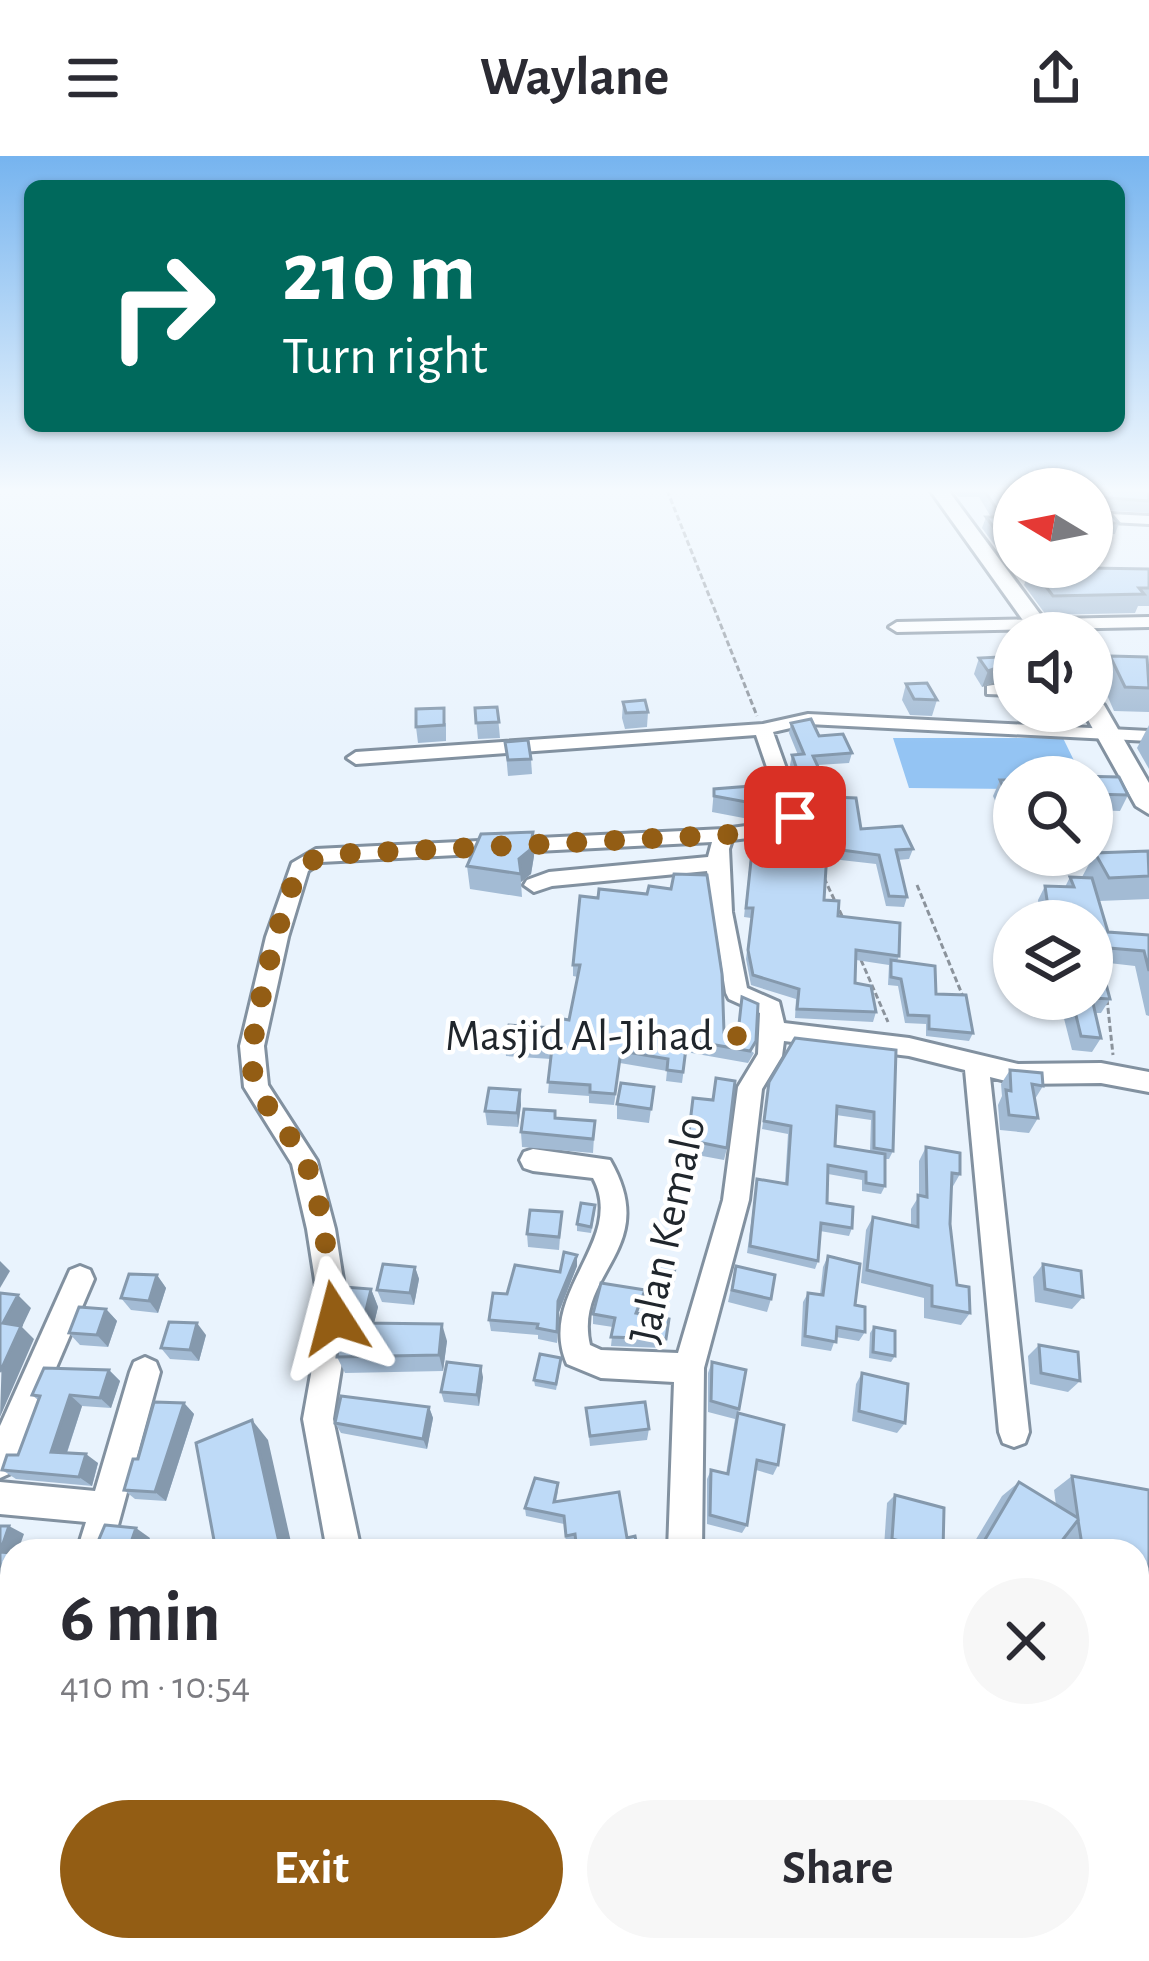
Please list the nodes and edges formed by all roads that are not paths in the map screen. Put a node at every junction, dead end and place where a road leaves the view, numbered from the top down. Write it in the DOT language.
graph roads {
  1 [pos="1000,574"];
  2 [pos="1027,612"];
  3 [pos="1149,622"];
  4 [pos="1113,624"];
  5 [pos="897,627"];
  6 [pos="993,628"];
  7 [pos="763,729"];
  8 [pos="1109,733"];
  9 [pos="1149,736"];
  10 [pos="356,758"];
  11 [pos="1149,806"];
  12 [pos="724,835"];
  13 [pos="719,863"];
  14 [pos="534,885"];
  15 [pos="773,1030"];
  16 [pos="976,1065"];
  17 [pos="1149,1082"];
  18 [pos="533,1160"];
  19 [pos="80,1279"];
  20 [pos="689,1368"];
  21 [pos="145,1372"];
  22 [pos="1014,1432"];
  23 [pos="0,1462"];
  24 [pos="0,1498"];
  25 [pos="110,1508"];
  26 [pos="98,1539"];
  27 [pos="342,1539"];
  28 [pos="685,1539"];
  1 -- 2 [label="main road"];
  3 -- 4 [label="street"];
  5 -- 6 [label="street"];
  7 -- 8 [label="street"];
  7 -- 10 [label="street"];
  7 -- 12 [label="street"];
  8 -- 9 [label="street"];
  8 -- 11 [label="main road"];
  12 -- 13 [label="street"];
  12 -- 27 [label="street"];
  13 -- 14 [label="street"];
  13 -- 15 [label="street"];
  15 -- 16 [label="street"];
  15 -- 20 [label="street, Jalan Kemalo"];
  16 -- 17 [label="street"];
  16 -- 22 [label="street"];
  18 -- 20 [label="street"];
  19 -- 23 [label="street"];
  20 -- 28 [label="street, Jalan Kemalo"];
  21 -- 25 [label="street"];
  24 -- 25 [label="street"];
  25 -- 26 [label="street"];
}
